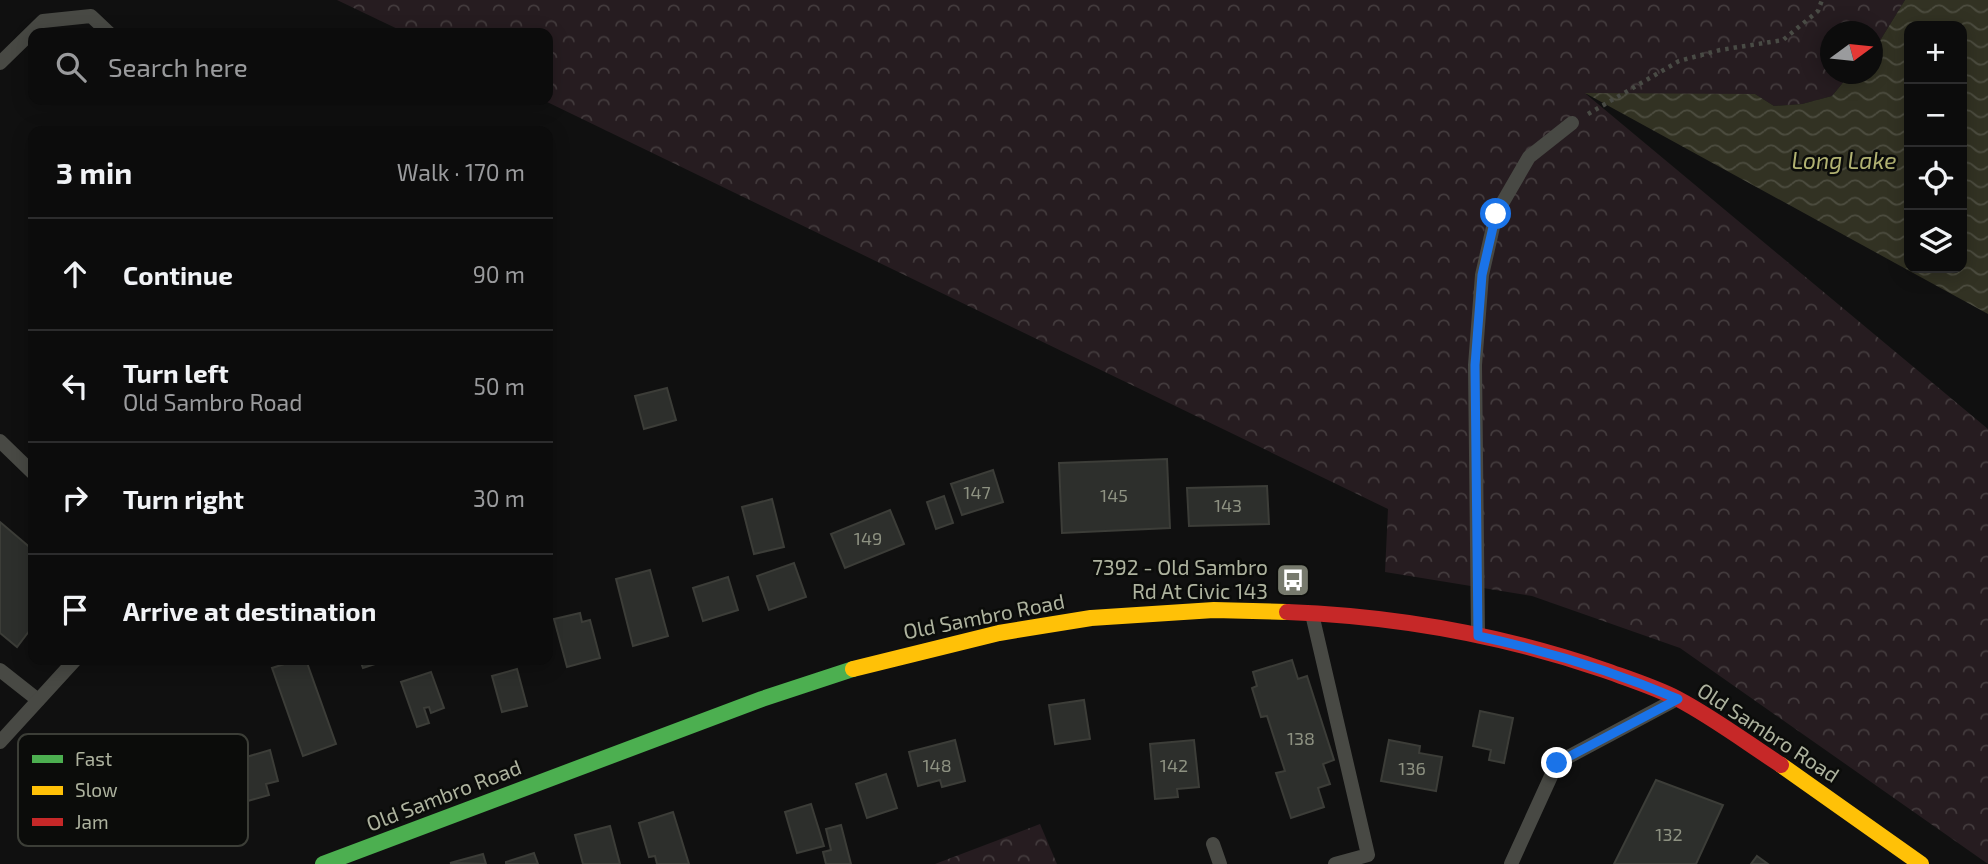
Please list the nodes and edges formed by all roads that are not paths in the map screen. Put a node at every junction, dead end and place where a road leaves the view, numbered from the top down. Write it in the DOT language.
graph roads {
  1 [pos="36,28"];
  2 [pos="104,28"];
  3 [pos="28,36"];
  4 [pos="0,63"];
  5 [pos="1573,123"];
  6 [pos="0,441"];
  7 [pos="28,468"];
  8 [pos="1312,612"];
  9 [pos="1478,636"];
  10 [pos="70,665"];
  11 [pos="0,670"];
  12 [pos="1678,699"];
  13 [pos="38,700"];
  14 [pos="0,742"];
  15 [pos="1213,844"];
  16 [pos="323,864"];
  17 [pos="1220,864"];
  18 [pos="1335,864"];
  19 [pos="1511,864"];
  20 [pos="1922,864"];
  1 -- 2 [label="lane"];
  3 -- 4 [label="lane"];
  5 -- 9 [label="lane"];
  6 -- 7 [label="lane"];
  8 -- 9 [label="main road, Old Sambro Road"];
  8 -- 16 [label="main road, Old Sambro Road"];
  8 -- 18 [label="lane"];
  9 -- 12 [label="main road, Old Sambro Road"];
  10 -- 13 [label="lane"];
  11 -- 13 [label="lane"];
  12 -- 19 [label="lane"];
  12 -- 20 [label="main road, Old Sambro Road"];
  13 -- 14 [label="lane"];
  15 -- 17 [label="lane"];
}
